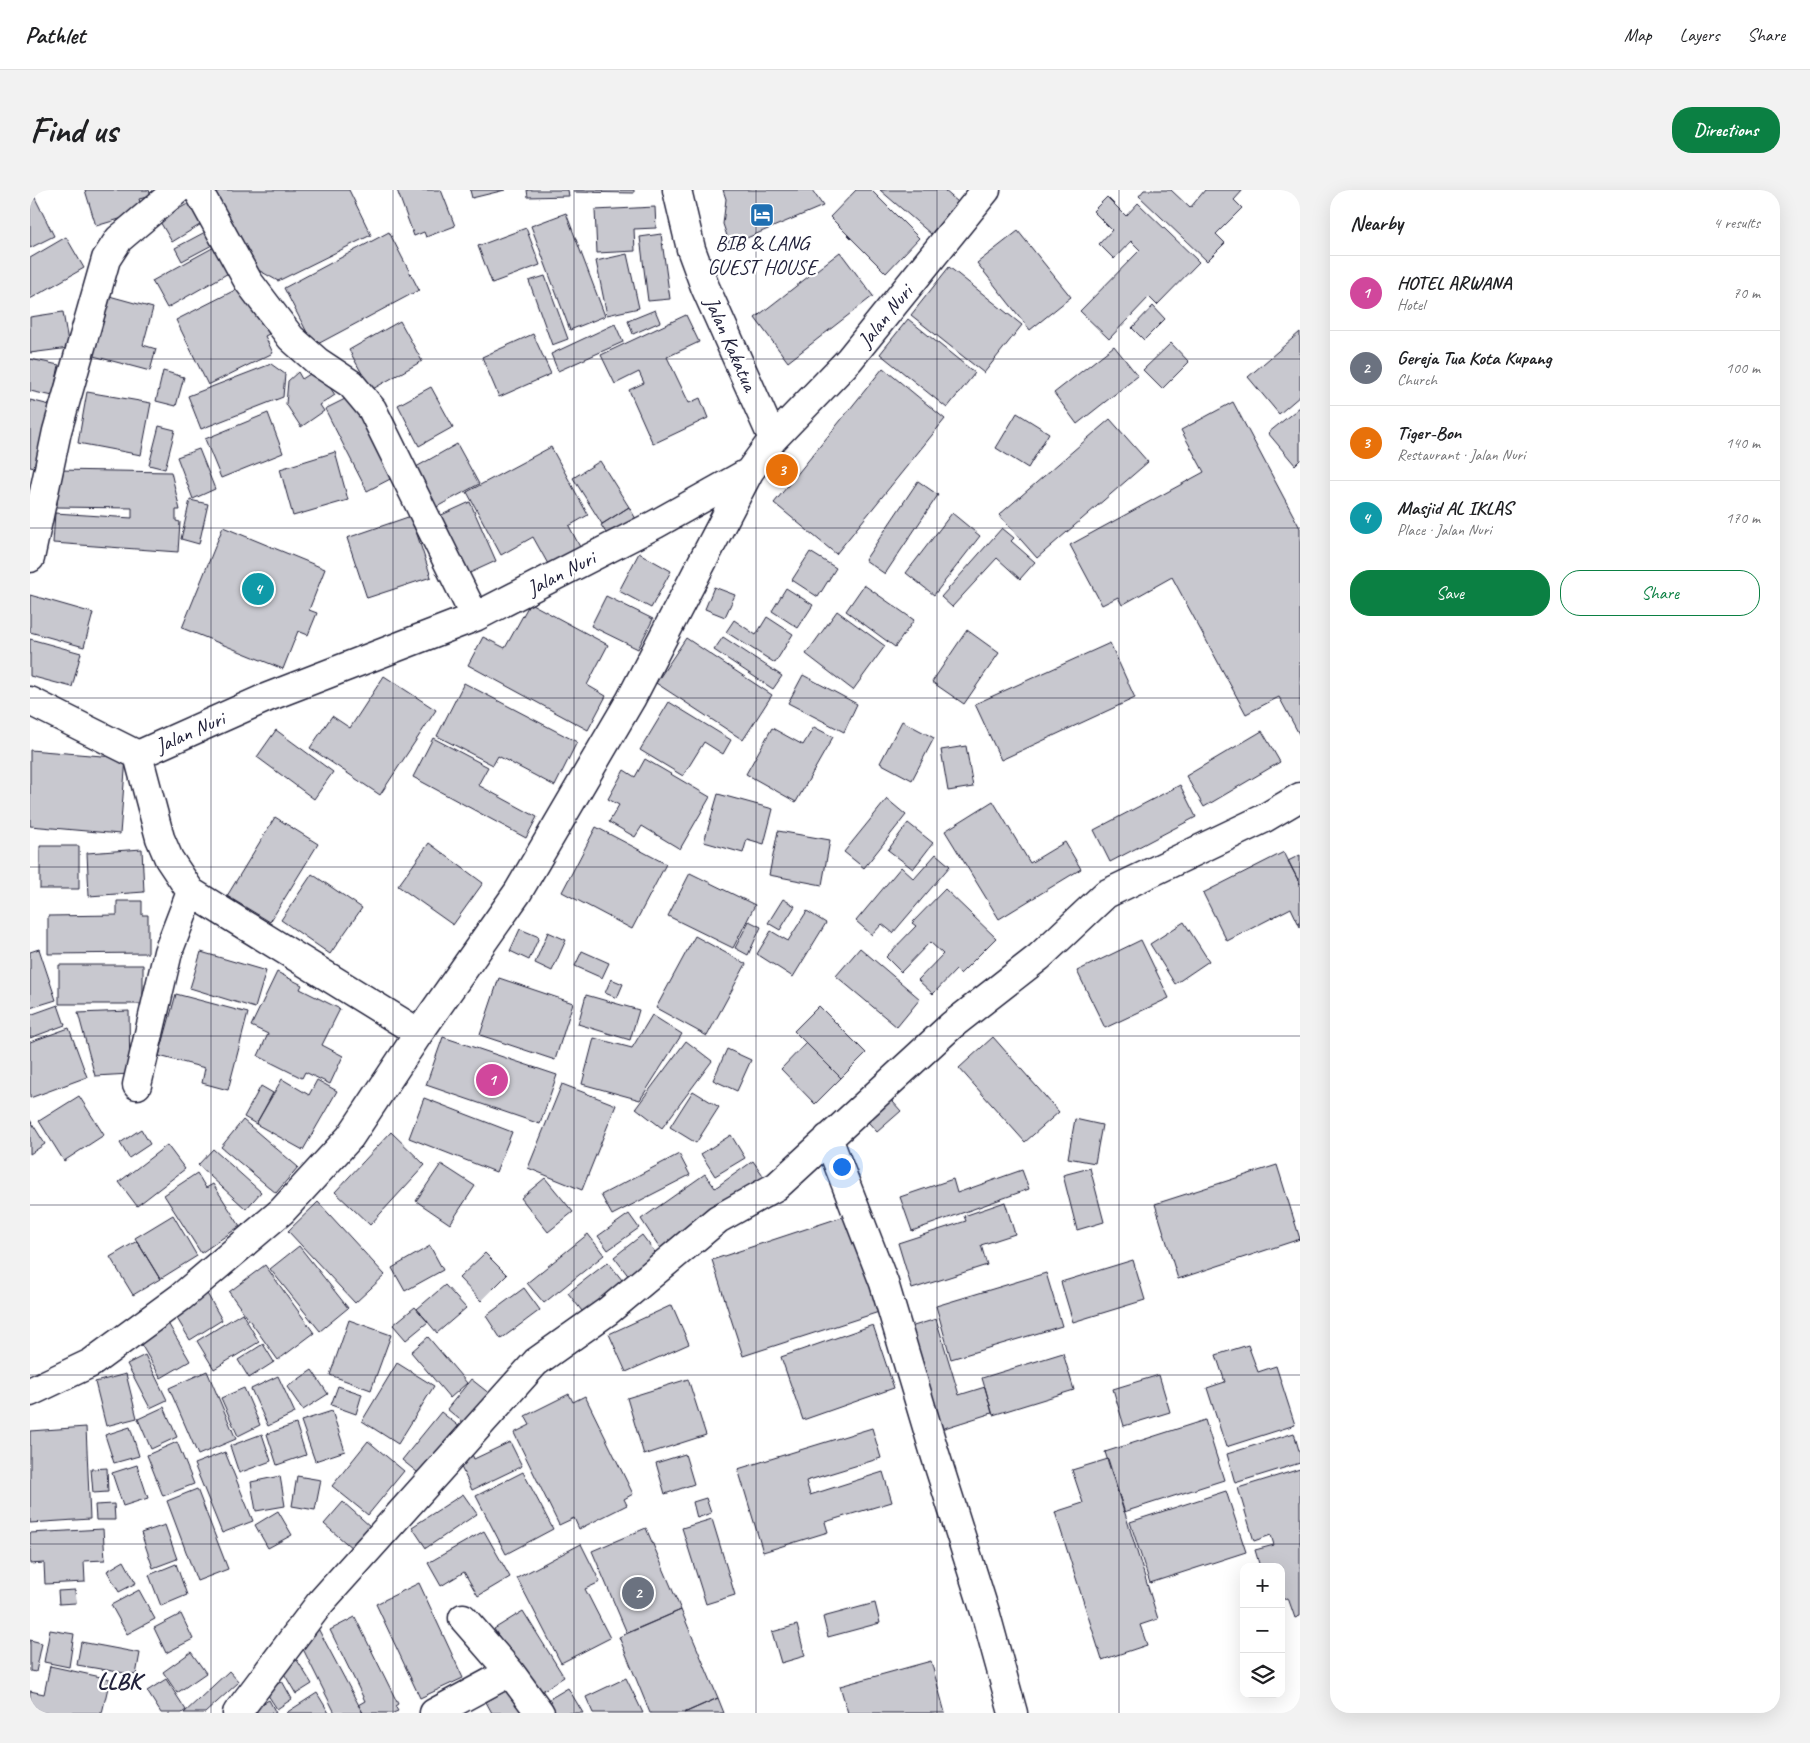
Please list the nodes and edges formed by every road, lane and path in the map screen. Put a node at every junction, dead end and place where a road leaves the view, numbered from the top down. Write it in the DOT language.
graph roads {
  1 [pos="177,190"];
  2 [pos="198,190"];
  3 [pos="677,190"];
  4 [pos="986,190"];
  5 [pos="773,439"];
  6 [pos="749,472"];
  7 [pos="30,558"];
  8 [pos="475,617"];
  9 [pos="30,701"];
  10 [pos="138,755"];
  11 [pos="1300,797"];
  12 [pos="191,892"];
  13 [pos="419,1033"];
  14 [pos="137,1085"];
  15 [pos="828,1138"];
  16 [pos="30,1392"];
  17 [pos="463,1618"];
  18 [pos="510,1672"];
  19 [pos="237,1713"];
  20 [pos="434,1713"];
  21 [pos="540,1713"];
  22 [pos="1013,1713"];
  1 -- 7 [label="street"];
  2 -- 8 [label="street"];
  3 -- 5 [label="street, Jalan Kakatua"];
  4 -- 5 [label="street, Jalan Nuri"];
  5 -- 6 [label="street, Jalan Nuri"];
  6 -- 8 [label="street, Jalan Nuri"];
  6 -- 13 [label="street"];
  8 -- 10 [label="street, Jalan Nuri"];
  9 -- 10 [label="street, Jalan Nuri"];
  10 -- 12 [label="street"];
  11 -- 15 [label="street"];
  12 -- 13 [label="street"];
  12 -- 14 [label="street"];
  13 -- 16 [label="street"];
  15 -- 19 [label="street"];
  15 -- 22 [label="street"];
  17 -- 18 [label="street"];
  18 -- 20 [label="street"];
  18 -- 21 [label="street"];
}
